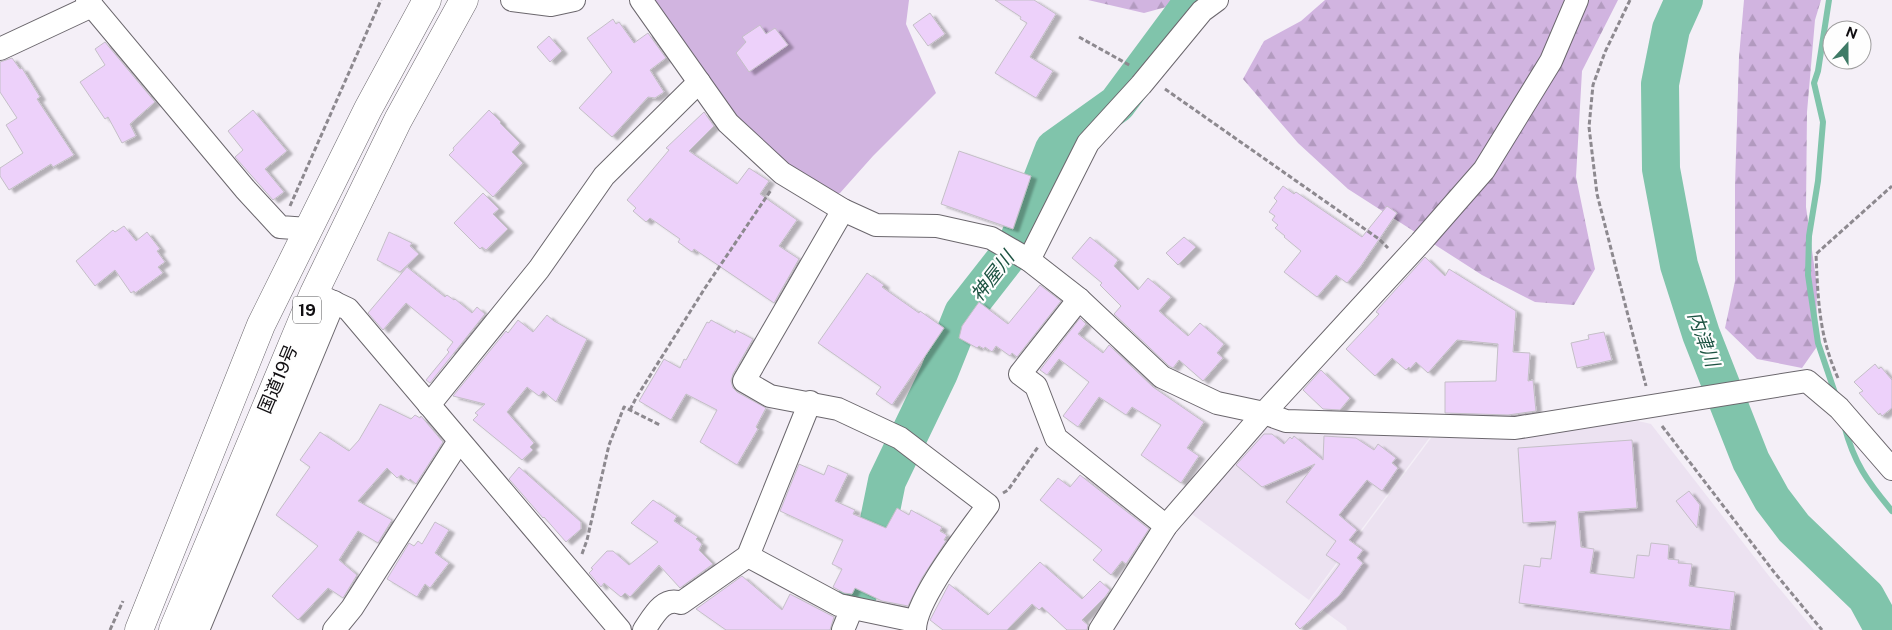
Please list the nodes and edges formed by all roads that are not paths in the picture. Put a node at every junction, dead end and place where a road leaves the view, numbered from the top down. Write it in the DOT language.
graph roads {
  1 [pos="427,0"];
  2 [pos="464,0"];
  3 [pos="512,0"];
  4 [pos="574,0"];
  5 [pos="641,0"];
  6 [pos="1217,0"];
  7 [pos="1577,0"];
  8 [pos="90,3"];
  9 [pos="0,49"];
  10 [pos="699,82"];
  11 [pos="843,210"];
  12 [pos="308,229"];
  13 [pos="1029,260"];
  14 [pos="324,298"];
  15 [pos="1079,299"];
  16 [pos="810,402"];
  17 [pos="429,405"];
  18 [pos="1264,413"];
  19 [pos="458,441"];
  20 [pos="1892,469"];
  21 [pos="1166,526"];
  22 [pos="748,556"];
  23 [pos="852,608"];
  24 [pos="915,625"];
  25 [pos="139,630"];
  26 [pos="173,630"];
  27 [pos="198,630"];
  28 [pos="334,630"];
  29 [pos="620,630"];
  30 [pos="644,630"];
  31 [pos="843,630"];
  32 [pos="1100,630"];
  1 -- 12 [label="highway, 国道19号 / 19"];
  2 -- 14 [label="highway, 国道19号 / 19"];
  3 -- 4 [label="street"];
  5 -- 10 [label="street"];
  6 -- 13 [label="street"];
  7 -- 18 [label="street"];
  8 -- 9 [label="street"];
  8 -- 12 [label="street"];
  10 -- 11 [label="street"];
  10 -- 17 [label="street"];
  11 -- 13 [label="street"];
  11 -- 16 [label="street"];
  12 -- 25 [label="highway, 国道19号 / 19"];
  13 -- 15 [label="street"];
  14 -- 17 [label="street"];
  14 -- 26 [label="highway, 国道19号 / 19"];
  14 -- 27 [label="street"];
  15 -- 18 [label="street"];
  15 -- 21 [label="street"];
  16 -- 22 [label="street"];
  16 -- 24 [label="street"];
  17 -- 19 [label="street"];
  18 -- 20 [label="street"];
  18 -- 21 [label="street"];
  19 -- 28 [label="street"];
  19 -- 29 [label="street"];
  21 -- 32 [label="street"];
  22 -- 23 [label="street"];
  22 -- 30 [label="street"];
  23 -- 24 [label="street"];
  23 -- 31 [label="street"];
}
